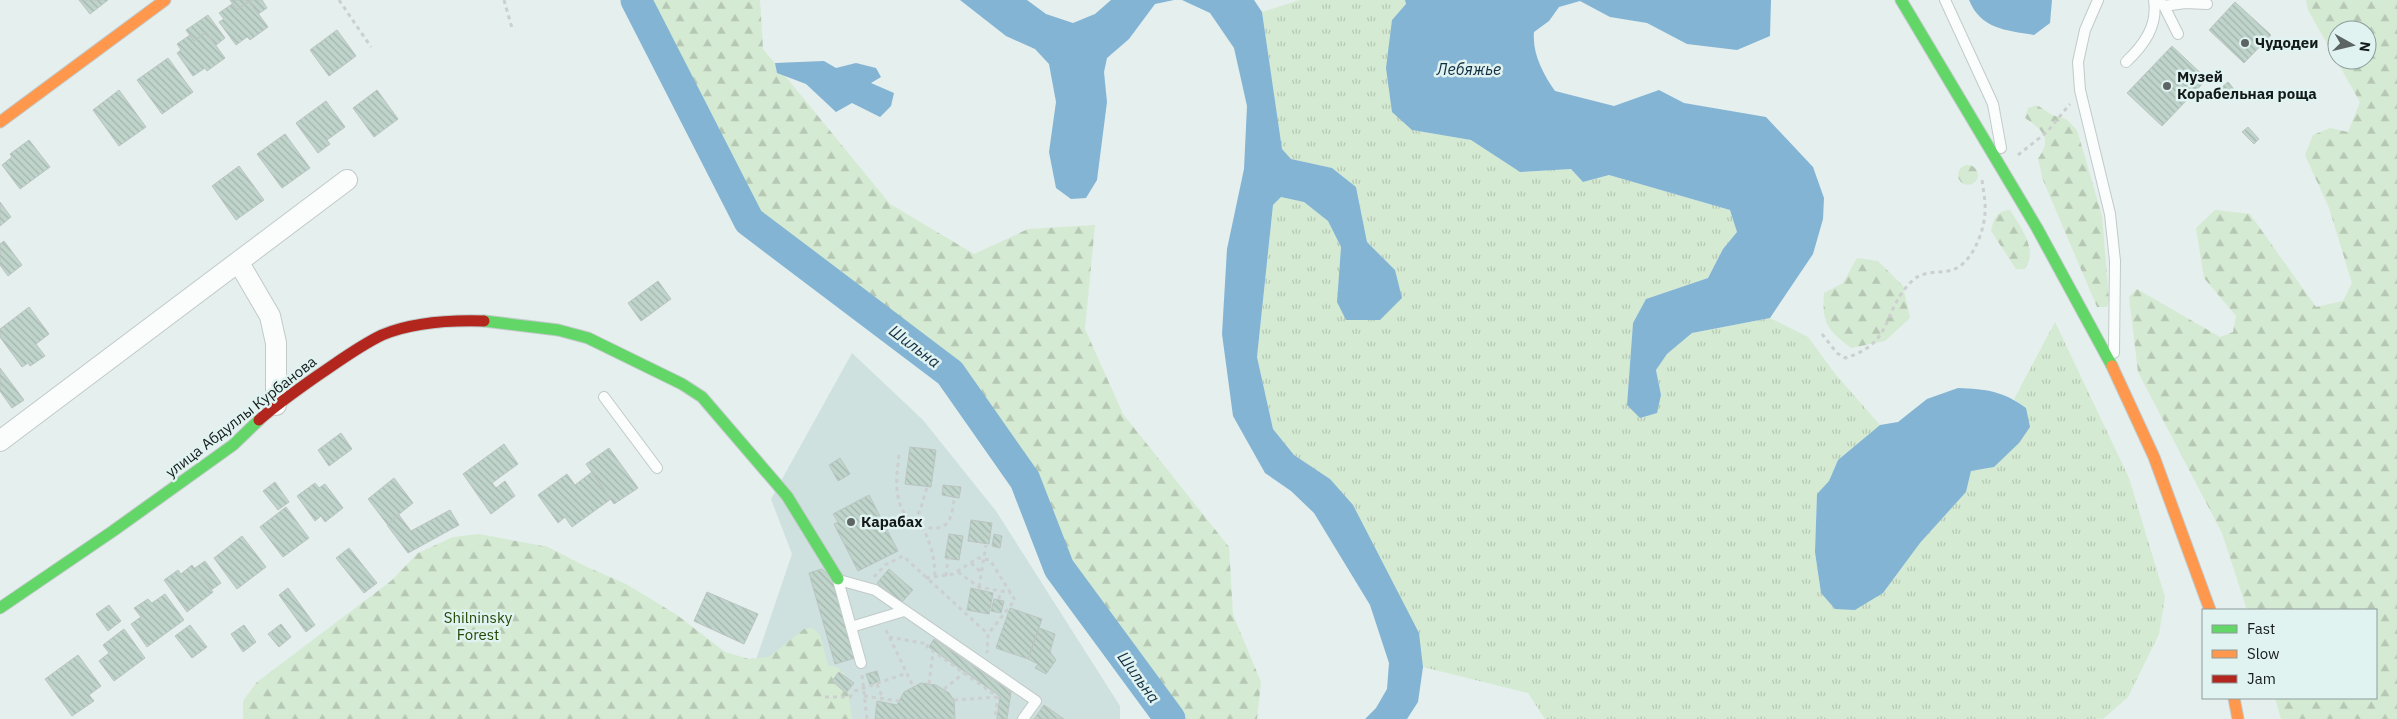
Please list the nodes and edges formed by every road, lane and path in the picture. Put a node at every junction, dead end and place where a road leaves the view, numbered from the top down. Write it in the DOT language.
graph roads {
  1 [pos="165,0"];
  2 [pos="338,0"];
  3 [pos="504,0"];
  4 [pos="1901,0"];
  5 [pos="1945,0"];
  6 [pos="2098,0"];
  7 [pos="2154,0"];
  8 [pos="2161,3"];
  9 [pos="2207,4"];
  10 [pos="512,28"];
  11 [pos="2178,34"];
  12 [pos="371,47"];
  13 [pos="2126,62"];
  14 [pos="2080,90"];
  15 [pos="0,122"];
  16 [pos="2005,171"];
  17 [pos="1982,174"];
  18 [pos="347,180"];
  19 [pos="239,263"];
  20 [pos="1822,334"];
  21 [pos="2114,368"];
  22 [pos="604,397"];
  23 [pos="276,405"];
  24 [pos="0,441"];
  25 [pos="899,455"];
  26 [pos="657,468"];
  27 [pos="927,487"];
  28 [pos="954,500"];
  29 [pos="912,520"];
  30 [pos="922,525"];
  31 [pos="986,546"];
  32 [pos="948,558"];
  33 [pos="983,559"];
  34 [pos="971,563"];
  35 [pos="958,572"];
  36 [pos="981,573"];
  37 [pos="946,576"];
  38 [pos="926,578"];
  39 [pos="935,578"];
  40 [pos="838,580"];
  41 [pos="865,587"];
  42 [pos="982,588"];
  43 [pos="1000,591"];
  44 [pos="1011,594"];
  45 [pos="999,599"];
  46 [pos="0,608"];
  47 [pos="2210,609"];
  48 [pos="904,611"];
  49 [pos="882,618"];
  50 [pos="851,627"];
  51 [pos="988,634"];
  52 [pos="889,637"];
  53 [pos="933,652"];
  54 [pos="861,663"];
  55 [pos="986,666"];
  56 [pos="907,673"];
  57 [pos="964,673"];
  58 [pos="876,684"];
  59 [pos="929,684"];
  60 [pos="913,686"];
  61 [pos="864,688"];
  62 [pos="944,689"];
  63 [pos="864,696"];
  64 [pos="825,697"];
  65 [pos="998,697"];
  66 [pos="882,699"];
  67 [pos="2234,699"];
  68 [pos="954,700"];
  69 [pos="899,701"];
  70 [pos="867,719"];
  71 [pos="995,719"];
  72 [pos="1023,719"];
  73 [pos="2238,719"];
  1 -- 15 [label="street"];
  2 -- 12 [label="path"];
  3 -- 10 [label="path"];
  4 -- 16 [label="street"];
  5 -- 16 [label="lane"];
  6 -- 14 [label="lane"];
  7 -- 13 [label="lane"];
  8 -- 9 [label="lane"];
  8 -- 11 [label="lane"];
  14 -- 16 [label="path"];
  14 -- 21 [label="lane"];
  16 -- 21 [label="street"];
  17 -- 20 [label="path"];
  18 -- 19 [label="street"];
  19 -- 23 [label="street"];
  19 -- 24 [label="street"];
  21 -- 47 [label="street"];
  22 -- 26 [label="lane"];
  23 -- 40 [label="street, улица Абдуллы Курбанова"];
  23 -- 46 [label="street, улица Абдуллы Курбанова"];
  25 -- 29 [label="path"];
  27 -- 29 [label="path"];
  28 -- 30 [label="path"];
  29 -- 30 [label="path"];
  30 -- 39 [label="path"];
  31 -- 33 [label="path"];
  32 -- 37 [label="path"];
  33 -- 34 [label="path"];
  33 -- 36 [label="path"];
  33 -- 44 [label="path"];
  34 -- 35 [label="path"];
  34 -- 36 [label="path"];
  35 -- 37 [label="path"];
  35 -- 42 [label="path"];
  36 -- 42 [label="path"];
  37 -- 39 [label="path"];
  38 -- 39 [label="path"];
  38 -- 41 [label="path"];
  38 -- 51 [label="path"];
  40 -- 41 [label="lane"];
  40 -- 50 [label="lane"];
  41 -- 48 [label="lane"];
  42 -- 43 [label="path"];
  43 -- 44 [label="path"];
  43 -- 45 [label="path"];
  44 -- 51 [label="path"];
  48 -- 49 [label="lane"];
  48 -- 55 [label="lane"];
  49 -- 50 [label="lane"];
  49 -- 52 [label="path"];
  50 -- 54 [label="lane"];
  51 -- 55 [label="path"];
  52 -- 53 [label="path"];
  52 -- 56 [label="path"];
  53 -- 57 [label="path"];
  53 -- 59 [label="path"];
  54 -- 61 [label="path"];
  55 -- 72 [label="lane"];
  56 -- 58 [label="path"];
  56 -- 60 [label="path"];
  57 -- 62 [label="path"];
  57 -- 65 [label="path"];
  58 -- 61 [label="path"];
  58 -- 66 [label="path"];
  61 -- 63 [label="path"];
  61 -- 64 [label="path"];
  63 -- 66 [label="path"];
  63 -- 70 [label="path"];
  65 -- 68 [label="path"];
  65 -- 71 [label="path"];
  66 -- 69 [label="path"];
  67 -- 73 [label="street"];
}
